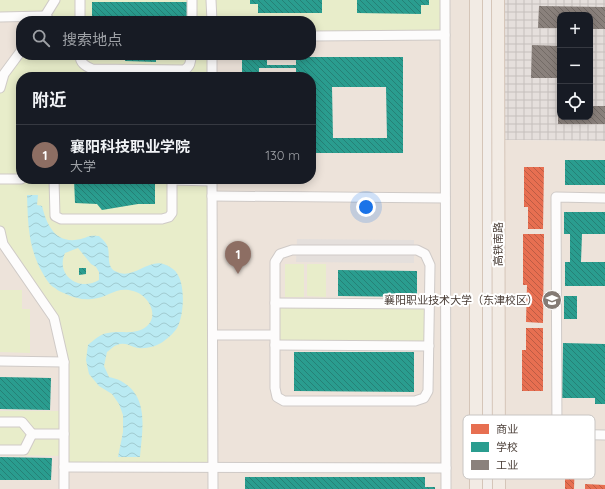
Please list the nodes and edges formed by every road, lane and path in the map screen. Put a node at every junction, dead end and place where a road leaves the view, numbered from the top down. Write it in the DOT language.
graph roads {
  1 [pos="55,0"];
  2 [pos="80,0"];
  3 [pos="192,0"];
  4 [pos="211,0"];
  5 [pos="445,0"];
  6 [pos="476,0"];
  7 [pos="498,0"];
  8 [pos="47,16"];
  9 [pos="80,16"];
  10 [pos="192,16"];
  11 [pos="212,16"];
  12 [pos="0,17"];
  13 [pos="16,18"];
  14 [pos="445,35"];
  15 [pos="316,36"];
  16 [pos="16,57"];
  17 [pos="81,60"];
  18 [pos="192,60"];
  19 [pos="212,60"];
  20 [pos="212,72"];
  21 [pos="0,88"];
  22 [pos="0,179"];
  23 [pos="16,179"];
  24 [pos="54,184"];
  25 [pos="172,184"];
  26 [pos="212,184"];
  27 [pos="212,196"];
  28 [pos="445,198"];
  29 [pos="605,198"];
  30 [pos="0,231"];
  31 [pos="2,244"];
  32 [pos="275,303"];
  33 [pos="430,304"];
  34 [pos="213,335"];
  35 [pos="275,335"];
  36 [pos="275,345"];
  37 [pos="429,346"];
  38 [pos="0,361"];
  39 [pos="64,362"];
  40 [pos="476,415"];
  41 [pos="498,415"];
  42 [pos="557,415"];
  43 [pos="0,422"];
  44 [pos="32,434"];
  45 [pos="64,434"];
  46 [pos="595,435"];
  47 [pos="605,435"];
  48 [pos="0,450"];
  49 [pos="64,467"];
  50 [pos="213,468"];
  51 [pos="446,468"];
  52 [pos="499,479"];
  53 [pos="64,489"];
  54 [pos="213,489"];
  55 [pos="446,489"];
  56 [pos="499,489"];
  1 -- 8 [label="street"];
  2 -- 9 [label="street"];
  3 -- 10 [label="street"];
  4 -- 11 [label="street"];
  5 -- 14 [label="street"];
  6 -- 40 [label="main road, 高铁南路"];
  7 -- 41 [label="main road, 高铁南路"];
  12 -- 13 [label="street"];
  14 -- 15 [label="street"];
  14 -- 28 [label="street"];
  16 -- 21 [label="street"];
  17 -- 18 [label="street"];
  19 -- 20 [label="street"];
  22 -- 23 [label="street"];
  24 -- 25 [label="street"];
  26 -- 27 [label="street"];
  27 -- 28 [label="street"];
  27 -- 34 [label="street"];
  28 -- 51 [label="street"];
  29 -- 42 [label="street"];
  30 -- 31 [label="street"];
  31 -- 39 [label="street"];
  32 -- 33 [label="street"];
  32 -- 33 [label="street"];
  32 -- 35 [label="street"];
  33 -- 37 [label="street"];
  34 -- 35 [label="street"];
  34 -- 50 [label="street"];
  35 -- 36 [label="street"];
  36 -- 37 [label="street"];
  36 -- 37 [label="street"];
  38 -- 39 [label="street"];
  39 -- 45 [label="street"];
  43 -- 44 [label="street"];
  44 -- 45 [label="street"];
  44 -- 48 [label="street"];
  45 -- 49 [label="street"];
  46 -- 47 [label="street"];
  49 -- 50 [label="street"];
  49 -- 53 [label="street"];
  50 -- 51 [label="street"];
  50 -- 54 [label="street"];
  51 -- 55 [label="street"];
  52 -- 56 [label="main road, 高铁南路"];
}
